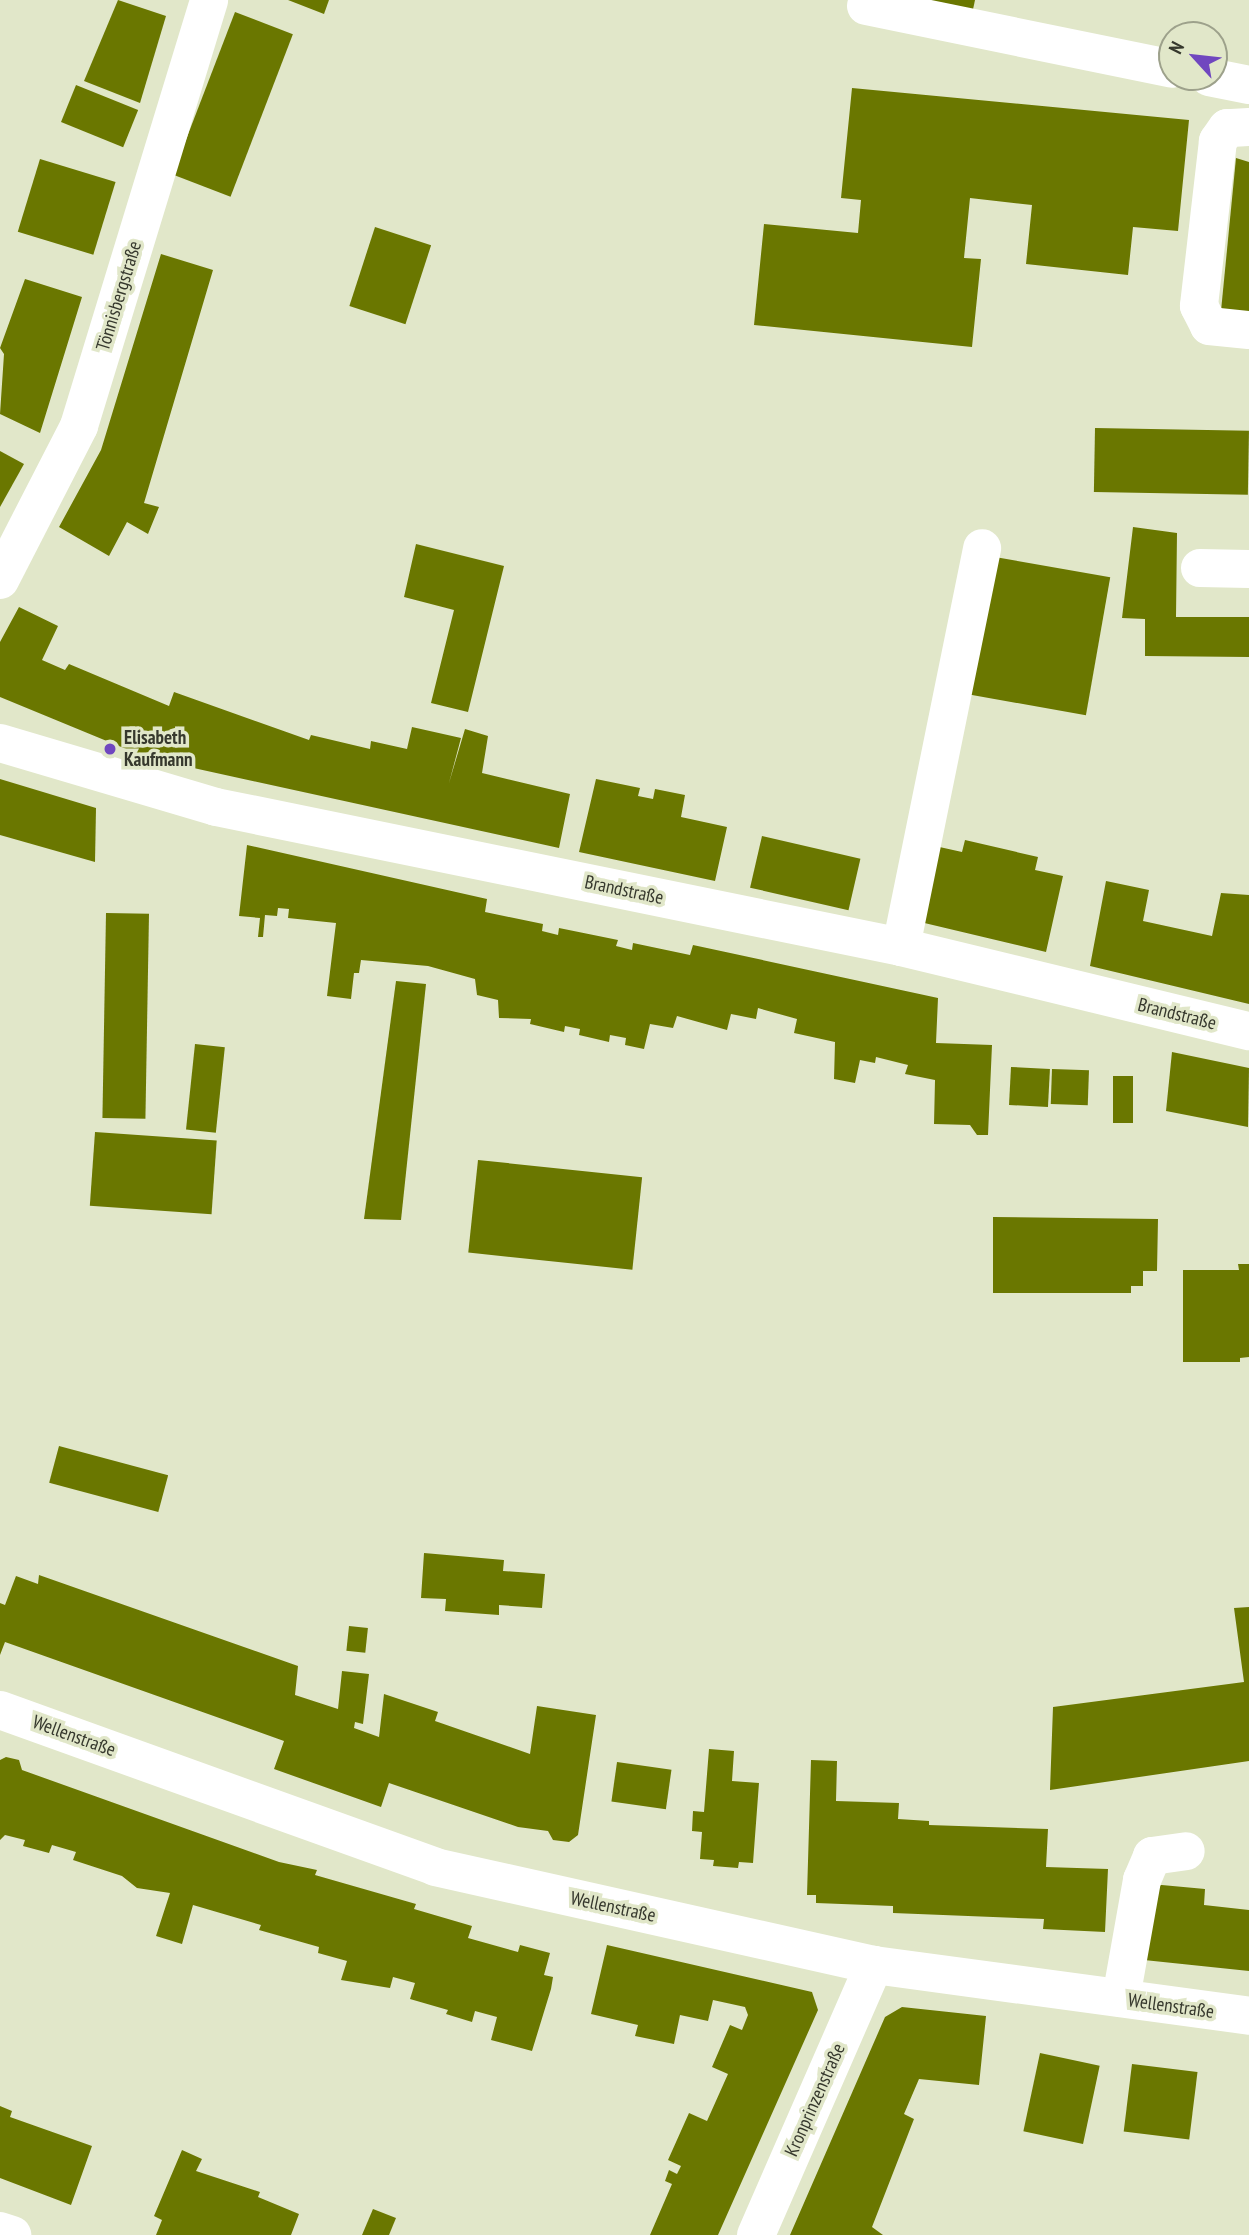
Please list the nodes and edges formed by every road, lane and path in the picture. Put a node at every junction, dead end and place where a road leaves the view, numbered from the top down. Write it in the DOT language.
graph roads {
  1 [pos="206,1"];
  2 [pos="866,6"];
  3 [pos="1158,66"];
  4 [pos="1228,81"];
  5 [pos="1249,85"];
  6 [pos="1249,127"];
  7 [pos="1249,330"];
  8 [pos="982,548"];
  9 [pos="1200,568"];
  10 [pos="1249,569"];
  11 [pos="0,580"];
  12 [pos="0,743"];
  13 [pos="901,947"];
  14 [pos="1249,1031"];
  15 [pos="0,1710"];
  16 [pos="1186,1851"];
  17 [pos="874,1965"];
  18 [pos="1121,1998"];
  19 [pos="1249,2016"];
  20 [pos="0,2231"];
  21 [pos="12,2235"];
  22 [pos="756,2235"];
  1 -- 11 [label="street, Tönnisbergstraße"];
  2 -- 3 [label="street"];
  4 -- 5 [label="street"];
  6 -- 7 [label="street"];
  8 -- 13 [label="street"];
  9 -- 10 [label="street"];
  12 -- 13 [label="street, Brandstraße"];
  13 -- 14 [label="street, Brandstraße"];
  15 -- 17 [label="street, Wellenstraße"];
  16 -- 18 [label="street"];
  17 -- 18 [label="street, Wellenstraße"];
  17 -- 22 [label="street, Kronprinzenstraße"];
  18 -- 19 [label="street, Wellenstraße"];
  20 -- 21 [label="street"];
}
